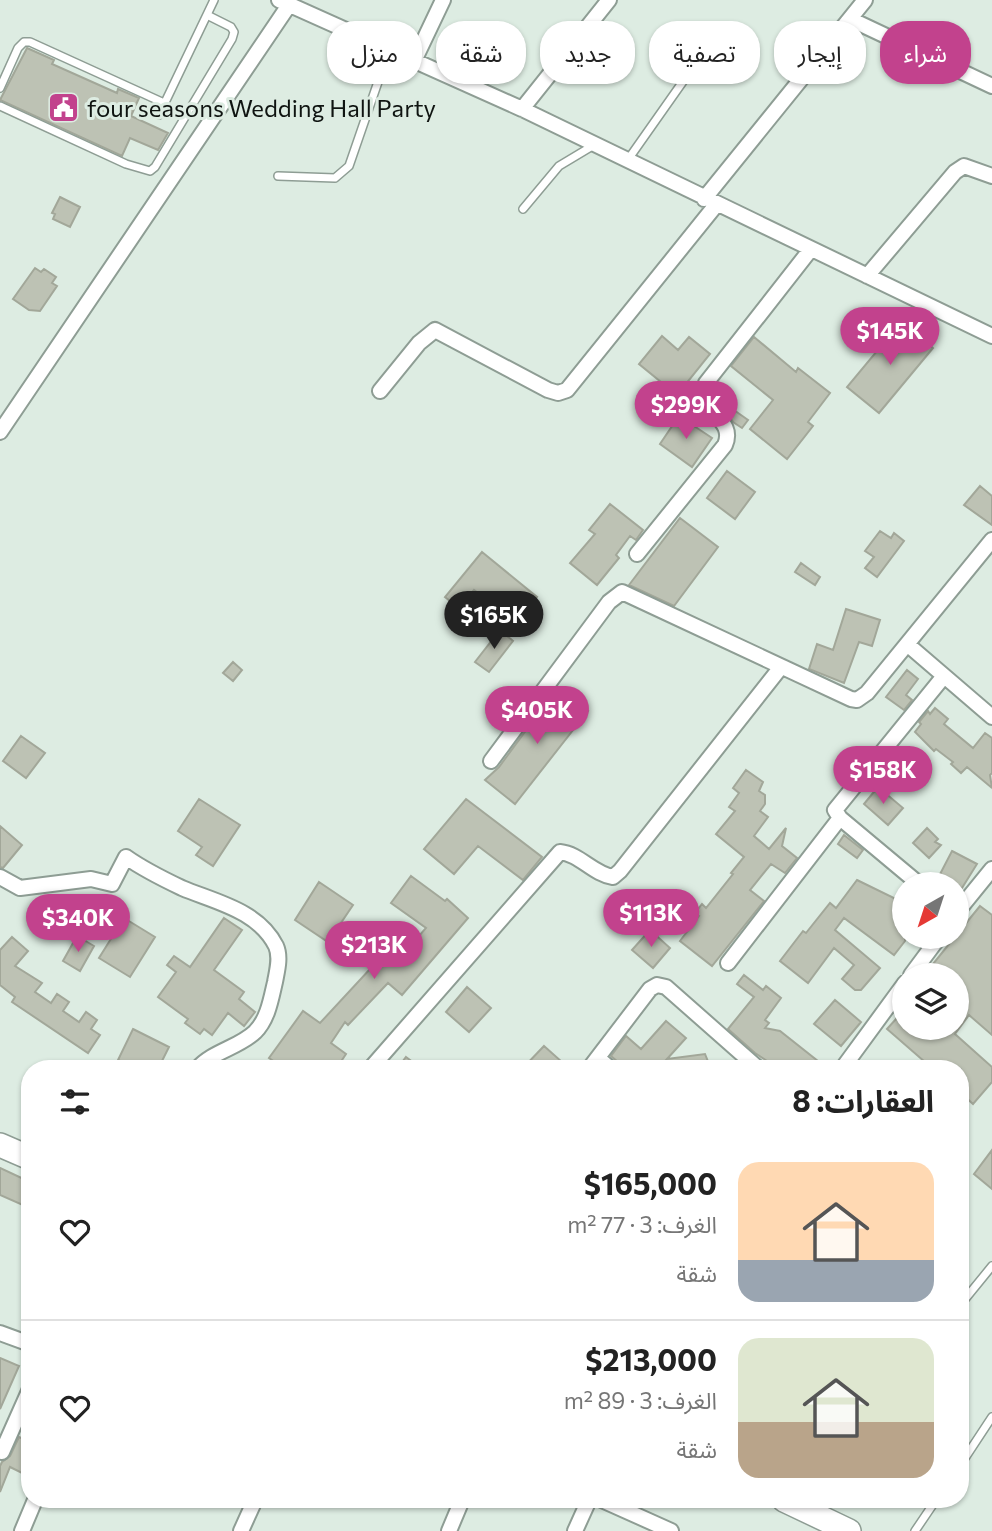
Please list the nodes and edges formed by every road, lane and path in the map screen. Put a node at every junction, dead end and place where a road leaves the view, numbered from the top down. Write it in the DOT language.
graph roads {
  1 [pos="214,0"];
  2 [pos="443,0"];
  3 [pos="609,0"];
  4 [pos="865,0"];
  5 [pos="284,2"];
  6 [pos="207,15"];
  7 [pos="850,19"];
  8 [pos="327,22"];
  9 [pos="422,44"];
  10 [pos="422,65"];
  11 [pos="377,84"];
  12 [pos="681,84"];
  13 [pos="992,86"];
  14 [pos="0,88"];
  15 [pos="164,103"];
  16 [pos="0,106"];
  17 [pos="522,109"];
  18 [pos="159,114"];
  19 [pos="594,145"];
  20 [pos="627,161"];
  21 [pos="278,176"];
  22 [pos="992,176"];
  23 [pos="710,202"];
  24 [pos="523,209"];
  25 [pos="811,249"];
  26 [pos="867,276"];
  27 [pos="992,336"];
  28 [pos="380,391"];
  29 [pos="0,432"];
  30 [pos="992,540"];
  31 [pos="637,554"];
  32 [pos="907,644"];
  33 [pos="781,667"];
  34 [pos="944,676"];
  35 [pos="992,717"];
  36 [pos="491,761"];
  37 [pos="840,818"];
  38 [pos="992,869"];
  39 [pos="905,872"];
  40 [pos="0,877"];
  41 [pos="970,896"];
  42 [pos="728,963"];
  43 [pos="892,1002"];
  44 [pos="205,1060"];
  45 [pos="378,1060"];
  46 [pos="596,1060"];
  47 [pos="749,1060"];
  48 [pos="849,1060"];
  49 [pos="0,1146"];
  50 [pos="21,1154"];
  51 [pos="992,1266"];
  52 [pos="969,1294"];
  53 [pos="0,1333"];
  54 [pos="21,1340"];
  55 [pos="21,1409"];
  56 [pos="992,1417"];
  57 [pos="2,1452"];
  58 [pos="969,1452"];
  59 [pos="32,1508"];
  60 [pos="251,1508"];
  61 [pos="458,1508"];
  62 [pos="585,1508"];
  63 [pos="621,1508"];
  64 [pos="806,1508"];
  65 [pos="931,1508"];
  66 [pos="22,1531"];
  67 [pos="241,1531"];
  68 [pos="449,1531"];
  69 [pos="575,1531"];
  70 [pos="671,1531"];
  71 [pos="849,1531"];
  72 [pos="915,1531"];
  1 -- 6 [label="lane"];
  2 -- 9 [label="street"];
  3 -- 17 [label="street"];
  4 -- 7 [label="street"];
  5 -- 8 [label="street"];
  5 -- 29 [label="street"];
  6 -- 15 [label="lane"];
  6 -- 16 [label="lane"];
  7 -- 13 [label="street"];
  7 -- 23 [label="street"];
  10 -- 17 [label="street"];
  11 -- 21 [label="lane"];
  12 -- 20 [label="lane"];
  14 -- 15 [label="lane"];
  15 -- 18 [label="lane"];
  17 -- 19 [label="street"];
  19 -- 20 [label="street"];
  19 -- 24 [label="lane"];
  20 -- 23 [label="street"];
  22 -- 26 [label="street"];
  23 -- 25 [label="street"];
  23 -- 28 [label="street"];
  25 -- 26 [label="street"];
  25 -- 31 [label="street"];
  26 -- 27 [label="street"];
  30 -- 32 [label="street"];
  32 -- 33 [label="street"];
  32 -- 34 [label="street"];
  33 -- 36 [label="street"];
  33 -- 45 [label="street"];
  34 -- 35 [label="street"];
  34 -- 37 [label="street"];
  37 -- 39 [label="street"];
  37 -- 42 [label="street"];
  38 -- 41 [label="street"];
  40 -- 44 [label="street"];
  43 -- 48 [label="street"];
  46 -- 47 [label="street"];
  49 -- 50 [label="main road"];
  51 -- 52 [label="lane"];
  53 -- 54 [label="street"];
  55 -- 57 [label="street"];
  56 -- 58 [label="lane"];
  59 -- 66 [label="street"];
  60 -- 67 [label="street"];
  61 -- 68 [label="street"];
  62 -- 69 [label="street"];
  63 -- 70 [label="street"];
  64 -- 71 [label="main road"];
  65 -- 72 [label="lane"];
}
